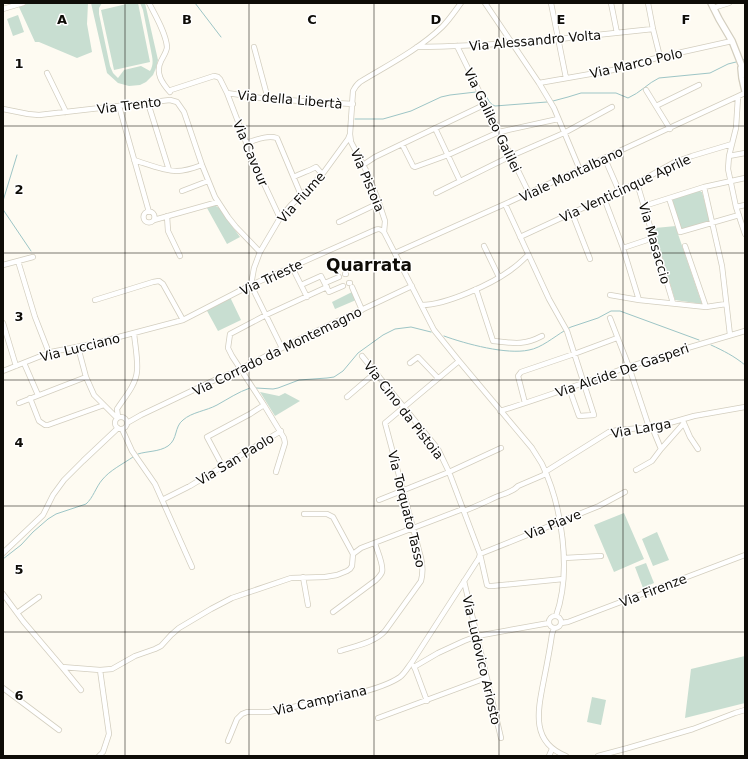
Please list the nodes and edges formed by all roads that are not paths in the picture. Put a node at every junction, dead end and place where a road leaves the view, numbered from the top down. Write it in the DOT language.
graph roads {
  1 [pos="23,3"];
  2 [pos="149,3"];
  3 [pos="461,3"];
  4 [pos="485,3"];
  5 [pos="551,3"];
  6 [pos="611,3"];
  7 [pos="648,3"];
  8 [pos="728,3"];
  9 [pos="712,6"];
  10 [pos="3,9"];
  11 [pos="653,29"];
  12 [pos="617,32"];
  13 [pos="558,39"];
  14 [pos="732,41"];
  15 [pos="512,43"];
  16 [pos="457,46"];
  17 [pos="254,47"];
  18 [pos="417,47"];
  19 [pos="660,57"];
  20 [pos="740,64"];
  21 [pos="47,73"];
  22 [pos="745,74"];
  23 [pos="566,78"];
  24 [pos="539,83"];
  25 [pos="699,85"];
  26 [pos="646,90"];
  27 [pos="170,92"];
  28 [pos="745,92"];
  29 [pos="227,93"];
  30 [pos="738,97"];
  31 [pos="268,99"];
  32 [pos="170,100"];
  33 [pos="148,103"];
  34 [pos="353,104"];
  35 [pos="486,104"];
  36 [pos="119,106"];
  37 [pos="656,106"];
  38 [pos="612,107"];
  39 [pos="3,109"];
  40 [pos="66,112"];
  41 [pos="558,119"];
  42 [pos="435,128"];
  43 [pos="670,129"];
  44 [pos="499,132"];
  45 [pos="564,133"];
  46 [pos="350,134"];
  47 [pos="246,143"];
  48 [pos="402,144"];
  49 [pos="732,144"];
  50 [pos="745,153"];
  51 [pos="448,155"];
  52 [pos="511,156"];
  53 [pos="729,156"];
  54 [pos="605,158"];
  55 [pos="134,160"];
  56 [pos="202,165"];
  57 [pos="363,165"];
  58 [pos="169,170"];
  59 [pos="580,170"];
  60 [pos="322,174"];
  61 [pos="294,177"];
  62 [pos="745,178"];
  63 [pos="208,181"];
  64 [pos="460,181"];
  65 [pos="730,181"];
  66 [pos="637,183"];
  67 [pos="704,187"];
  68 [pos="182,191"];
  69 [pos="620,191"];
  70 [pos="436,193"];
  71 [pos="529,193"];
  72 [pos="302,194"];
  73 [pos="604,198"];
  74 [pos="669,198"];
  75 [pos="218,202"];
  76 [pos="379,204"];
  77 [pos="505,204"];
  78 [pos="745,205"];
  79 [pos="644,206"];
  80 [pos="736,207"];
  81 [pos="149,212"];
  82 [pos="572,213"];
  83 [pos="739,215"];
  84 [pos="167,216"];
  85 [pos="280,218"];
  86 [pos="154,220"];
  87 [pos="339,222"];
  88 [pos="713,223"];
  89 [pos="384,232"];
  90 [pos="745,234"];
  91 [pos="520,237"];
  92 [pos="653,238"];
  93 [pos="484,246"];
  94 [pos="685,246"];
  95 [pos="623,248"];
  96 [pos="260,252"];
  97 [pos="395,252"];
  98 [pos="528,255"];
  99 [pos="33,256"];
  100 [pos="180,256"];
  101 [pos="590,259"];
  102 [pos="18,261"];
  103 [pos="3,265"];
  104 [pos="292,267"];
  105 [pos="339,277"];
  106 [pos="500,277"];
  107 [pos="350,284"];
  108 [pos="251,285"];
  109 [pos="301,285"];
  110 [pos="326,285"];
  111 [pos="343,286"];
  112 [pos="412,286"];
  113 [pos="476,289"];
  114 [pos="610,295"];
  115 [pos="307,297"];
  116 [pos="95,300"];
  117 [pos="639,300"];
  118 [pos="673,303"];
  119 [pos="726,304"];
  120 [pos="422,305"];
  121 [pos="706,307"];
  122 [pos="362,310"];
  123 [pos="266,315"];
  124 [pos="610,318"];
  125 [pos="183,320"];
  126 [pos="3,323"];
  127 [pos="745,331"];
  128 [pos="134,333"];
  129 [pos="730,335"];
  130 [pos="542,336"];
  131 [pos="617,338"];
  132 [pos="78,347"];
  133 [pos="282,348"];
  134 [pos="49,353"];
  135 [pos="574,354"];
  136 [pos="362,356"];
  137 [pos="459,361"];
  138 [pos="24,363"];
  139 [pos="410,363"];
  140 [pos="16,366"];
  141 [pos="629,367"];
  142 [pos="240,369"];
  143 [pos="3,371"];
  144 [pos="375,373"];
  145 [pos="86,377"];
  146 [pos="438,378"];
  147 [pos="584,383"];
  148 [pos="569,388"];
  149 [pos="38,395"];
  150 [pos="347,397"];
  151 [pos="30,398"];
  152 [pos="19,403"];
  153 [pos="525,403"];
  154 [pos="264,404"];
  155 [pos="104,405"];
  156 [pos="403,407"];
  157 [pos="745,407"];
  158 [pos="500,411"];
  159 [pos="141,415"];
  160 [pos="121,417"];
  161 [pos="684,421"];
  162 [pos="121,426"];
  163 [pos="650,427"];
  164 [pos="281,431"];
  165 [pos="501,448"];
  166 [pos="661,449"];
  167 [pos="698,449"];
  168 [pos="223,467"];
  169 [pos="636,470"];
  170 [pos="276,472"];
  171 [pos="449,472"];
  172 [pos="546,473"];
  173 [pos="403,491"];
  174 [pos="625,492"];
  175 [pos="162,500"];
  176 [pos="379,500"];
  177 [pos="463,510"];
  178 [pos="304,514"];
  179 [pos="560,521"];
  180 [pos="413,528"];
  181 [pos="375,544"];
  182 [pos="3,553"];
  183 [pos="353,554"];
  184 [pos="480,554"];
  185 [pos="745,555"];
  186 [pos="601,556"];
  187 [pos="564,558"];
  188 [pos="192,567"];
  189 [pos="303,577"];
  190 [pos="563,579"];
  191 [pos="464,581"];
  192 [pos="3,594"];
  193 [pos="39,597"];
  194 [pos="5,600"];
  195 [pos="308,605"];
  196 [pos="333,612"];
  197 [pos="16,613"];
  198 [pos="556,616"];
  199 [pos="549,623"];
  200 [pos="561,623"];
  201 [pos="554,628"];
  202 [pos="477,636"];
  203 [pos="340,652"];
  204 [pos="413,664"];
  205 [pos="62,667"];
  206 [pos="100,670"];
  207 [pos="486,678"];
  208 [pos="3,688"];
  209 [pos="81,690"];
  210 [pos="427,701"];
  211 [pos="745,710"];
  212 [pos="378,718"];
  213 [pos="59,730"];
  214 [pos="500,738"];
  215 [pos="228,741"];
  216 [pos="552,749"];
  217 [pos="100,756"];
  218 [pos="549,756"];
  219 [pos="566,756"];
  220 [pos="598,756"];
  1 -- 10 [label="street"];
  2 -- 27 [label="street"];
  3 -- 18 [label="street, Via Pistoia"];
  4 -- 15 [label="street"];
  5 -- 13 [label="street"];
  6 -- 12 [label="street"];
  7 -- 11 [label="street"];
  8 -- 9 [label="street"];
  9 -- 14 [label="main road"];
  11 -- 12 [label="street, Via Alessandro Volta"];
  11 -- 19 [label="street"];
  12 -- 13 [label="street, Via Alessandro Volta"];
  13 -- 15 [label="street, Via Alessandro Volta"];
  13 -- 23 [label="street"];
  14 -- 19 [label="street, Via Marco Polo"];
  14 -- 20 [label="main road"];
  15 -- 16 [label="street, Via Alessandro Volta"];
  15 -- 24 [label="street"];
  16 -- 18 [label="street, Via Alessandro Volta"];
  16 -- 35 [label="street, Via Galileo Galilei"];
  17 -- 31 [label="street"];
  18 -- 34 [label="street, Via Pistoia"];
  19 -- 23 [label="street, Via Marco Polo"];
  20 -- 22 [label="main road"];
  20 -- 28 [label="main road"];
  21 -- 40 [label="street"];
  23 -- 24 [label="street, Via Marco Polo"];
  24 -- 41 [label="street"];
  25 -- 37 [label="street"];
  26 -- 37 [label="street"];
  27 -- 29 [label="street, Via Cavour"];
  27 -- 32 [label="street"];
  28 -- 30 [label="street, Viale Montalbano"];
  29 -- 31 [label="street, Via della Libertà"];
  29 -- 47 [label="street, Via Cavour"];
  30 -- 43 [label="street, Viale Montalbano"];
  30 -- 49 [label="street"];
  31 -- 34 [label="street, Via della Libertà"];
  32 -- 33 [label="street, Via Trento"];
  32 -- 56 [label="street, Via Trento"];
  33 -- 36 [label="street, Via Trento"];
  33 -- 58 [label="street"];
  34 -- 46 [label="street, Via Pistoia"];
  35 -- 42 [label="street"];
  35 -- 44 [label="street, Via Galileo Galilei"];
  36 -- 40 [label="street, Via Trento"];
  36 -- 55 [label="street"];
  37 -- 43 [label="street"];
  38 -- 45 [label="street"];
  39 -- 40 [label="street, Via Trento"];
  41 -- 44 [label="street"];
  41 -- 45 [label="street"];
  42 -- 48 [label="street"];
  42 -- 51 [label="street"];
  43 -- 54 [label="street, Viale Montalbano"];
  44 -- 51 [label="street"];
  44 -- 52 [label="street, Via Galileo Galilei"];
  45 -- 52 [label="street"];
  45 -- 59 [label="street"];
  46 -- 57 [label="street, Via Pistoia"];
  46 -- 60 [label="street, Via Fiume"];
  47 -- 61 [label="street"];
  47 -- 85 [label="street, Via Cavour"];
  48 -- 51 [label="street"];
  48 -- 57 [label="street"];
  49 -- 53 [label="street"];
  49 -- 66 [label="street, Via Venticinque Aprile"];
  50 -- 53 [label="street"];
  51 -- 64 [label="street"];
  52 -- 64 [label="street"];
  52 -- 71 [label="street, Via Galileo Galilei"];
  53 -- 65 [label="street"];
  54 -- 59 [label="street, Viale Montalbano"];
  54 -- 69 [label="street"];
  55 -- 58 [label="street"];
  55 -- 81 [label="street"];
  56 -- 58 [label="street"];
  56 -- 63 [label="street, Via Trento"];
  57 -- 76 [label="street, Via Pistoia"];
  59 -- 71 [label="street, Viale Montalbano"];
  60 -- 61 [label="street"];
  60 -- 72 [label="street, Via Fiume"];
  61 -- 72 [label="street"];
  62 -- 65 [label="street"];
  63 -- 68 [label="street"];
  63 -- 75 [label="street, Via Trento"];
  64 -- 70 [label="street"];
  65 -- 67 [label="street"];
  65 -- 80 [label="street"];
  66 -- 69 [label="street, Via Venticinque Aprile"];
  66 -- 79 [label="street, Via Masaccio"];
  67 -- 74 [label="street"];
  67 -- 88 [label="street"];
  69 -- 73 [label="street, Via Venticinque Aprile"];
  71 -- 77 [label="street, Viale Montalbano"];
  72 -- 85 [label="street, Via Fiume"];
  73 -- 82 [label="street, Via Venticinque Aprile"];
  73 -- 95 [label="street"];
  74 -- 79 [label="street"];
  74 -- 88 [label="street"];
  75 -- 84 [label="street"];
  75 -- 96 [label="street, Via Trento"];
  76 -- 87 [label="street"];
  76 -- 89 [label="street, Via Pistoia"];
  77 -- 91 [label="street"];
  77 -- 97 [label="street, Viale Montalbano"];
  78 -- 80 [label="street"];
  79 -- 92 [label="street, Via Masaccio"];
  80 -- 83 [label="street"];
  81 -- 86 [label="street"];
  81 -- 86 [label="street"];
  82 -- 91 [label="street, Via Venticinque Aprile"];
  82 -- 101 [label="street"];
  83 -- 88 [label="street"];
  83 -- 90 [label="street"];
  84 -- 86 [label="street"];
  84 -- 100 [label="street"];
  85 -- 96 [label="street, Via Fiume"];
  88 -- 119 [label="street"];
  89 -- 97 [label="street"];
  89 -- 104 [label="street, Via Trieste"];
  91 -- 98 [label="street"];
  92 -- 95 [label="street"];
  92 -- 118 [label="street, Via Masaccio"];
  93 -- 106 [label="street"];
  94 -- 121 [label="street"];
  95 -- 117 [label="street"];
  96 -- 108 [label="street, Via Fiume"];
  97 -- 112 [label="street"];
  98 -- 106 [label="street"];
  98 -- 135 [label="street"];
  99 -- 102 [label="street"];
  102 -- 103 [label="street"];
  102 -- 134 [label="street"];
  104 -- 108 [label="street, Via Trieste"];
  104 -- 109 [label="street"];
  105 -- 110 [label="street"];
  106 -- 113 [label="street"];
  107 -- 122 [label="street"];
  108 -- 123 [label="street"];
  108 -- 125 [label="street, Via Trieste"];
  109 -- 110 [label="street"];
  109 -- 115 [label="street"];
  110 -- 111 [label="street"];
  110 -- 115 [label="street"];
  112 -- 120 [label="street"];
  112 -- 122 [label="street, Via Corrado da Montemagno"];
  113 -- 120 [label="street"];
  113 -- 130 [label="street"];
  114 -- 117 [label="street"];
  115 -- 123 [label="street"];
  116 -- 125 [label="street"];
  117 -- 118 [label="street"];
  118 -- 121 [label="street"];
  119 -- 121 [label="street"];
  119 -- 129 [label="street"];
  120 -- 137 [label="street"];
  122 -- 133 [label="street, Via Corrado da Montemagno"];
  123 -- 133 [label="street"];
  123 -- 142 [label="street"];
  124 -- 131 [label="street"];
  125 -- 128 [label="street, Via Trieste"];
  126 -- 140 [label="street"];
  127 -- 129 [label="street, Via Alcide De Gasperi"];
  128 -- 132 [label="street, Via Lucciano"];
  128 -- 160 [label="street"];
  129 -- 141 [label="street, Via Alcide De Gasperi"];
  131 -- 135 [label="street"];
  131 -- 141 [label="street"];
  132 -- 134 [label="street, Via Lucciano"];
  132 -- 145 [label="street"];
  133 -- 142 [label="street, Via Corrado da Montemagno"];
  134 -- 138 [label="street, Via Lucciano"];
  135 -- 147 [label="street"];
  135 -- 153 [label="street"];
  136 -- 144 [label="street, Via Cino da Pistoia"];
  137 -- 146 [label="street"];
  137 -- 158 [label="street"];
  138 -- 140 [label="street, Via Lucciano"];
  138 -- 149 [label="street"];
  139 -- 146 [label="street"];
  140 -- 143 [label="street, Via Lucciano"];
  141 -- 147 [label="street, Via Alcide De Gasperi"];
  141 -- 163 [label="street"];
  142 -- 154 [label="street"];
  142 -- 159 [label="street, Via Corrado da Montemagno"];
  144 -- 150 [label="street"];
  144 -- 156 [label="street, Via Cino da Pistoia"];
  145 -- 149 [label="street"];
  145 -- 155 [label="street"];
  146 -- 156 [label="street"];
  147 -- 148 [label="street, Via Alcide De Gasperi"];
  147 -- 148 [label="street"];
  148 -- 153 [label="street, Via Alcide De Gasperi"];
  149 -- 151 [label="street"];
  151 -- 152 [label="street"];
  151 -- 155 [label="street"];
  153 -- 158 [label="street, Via Alcide De Gasperi"];
  154 -- 164 [label="street"];
  154 -- 168 [label="street"];
  155 -- 160 [label="street"];
  156 -- 171 [label="street, Via Cino da Pistoia"];
  156 -- 173 [label="street, Via Torquato Tasso"];
  157 -- 161 [label="street, Via Larga"];
  158 -- 172 [label="street"];
  159 -- 160 [label="street, Via Corrado da Montemagno"];
  159 -- 162 [label="street, Via Corrado da Montemagno"];
  160 -- 162 [label="street"];
  160 -- 162 [label="street"];
  161 -- 163 [label="street, Via Larga"];
  161 -- 166 [label="street"];
  161 -- 167 [label="street"];
  162 -- 175 [label="street"];
  162 -- 182 [label="street, Via Corrado da Montemagno"];
  163 -- 166 [label="street"];
  163 -- 172 [label="street, Via Larga"];
  164 -- 168 [label="street, Via San Paolo"];
  164 -- 170 [label="street"];
  165 -- 171 [label="street"];
  166 -- 169 [label="street"];
  168 -- 175 [label="street, Via San Paolo"];
  171 -- 173 [label="street"];
  171 -- 177 [label="street, Via Cino da Pistoia"];
  172 -- 177 [label="street, Via Larga"];
  172 -- 179 [label="street"];
  173 -- 176 [label="street"];
  173 -- 180 [label="street, Via Torquato Tasso"];
  174 -- 179 [label="street, Via Piave"];
  175 -- 188 [label="street"];
  177 -- 180 [label="street, Via Larga"];
  177 -- 184 [label="street, Via Cino da Pistoia"];
  178 -- 183 [label="street"];
  179 -- 184 [label="street, Via Piave"];
  179 -- 187 [label="street"];
  180 -- 181 [label="street, Via Larga"];
  180 -- 203 [label="street, Via Torquato Tasso"];
  181 -- 183 [label="street, Via Larga"];
  181 -- 196 [label="street"];
  183 -- 189 [label="street"];
  184 -- 190 [label="street, Via Cino da Pistoia"];
  184 -- 191 [label="street, Via Campriana"];
  185 -- 200 [label="street, Via Firenze"];
  186 -- 187 [label="street"];
  187 -- 190 [label="street"];
  189 -- 195 [label="street"];
  189 -- 206 [label="street"];
  190 -- 198 [label="street"];
  191 -- 202 [label="street, Via Ludovico Ariosto"];
  191 -- 204 [label="street, Via Campriana"];
  192 -- 194 [label="street"];
  193 -- 197 [label="street"];
  194 -- 197 [label="street"];
  197 -- 205 [label="street"];
  198 -- 199 [label="street"];
  198 -- 200 [label="street"];
  199 -- 201 [label="street"];
  199 -- 202 [label="street"];
  200 -- 201 [label="street"];
  201 -- 216 [label="street"];
  202 -- 204 [label="street"];
  202 -- 207 [label="street, Via Ludovico Ariosto"];
  204 -- 210 [label="street"];
  204 -- 215 [label="street, Via Campriana"];
  205 -- 206 [label="street"];
  205 -- 209 [label="street"];
  206 -- 217 [label="street"];
  207 -- 210 [label="street"];
  207 -- 214 [label="street, Via Ludovico Ariosto"];
  208 -- 213 [label="street"];
  210 -- 212 [label="street"];
  211 -- 220 [label="street"];
  216 -- 218 [label="street"];
  216 -- 219 [label="street"];
}
